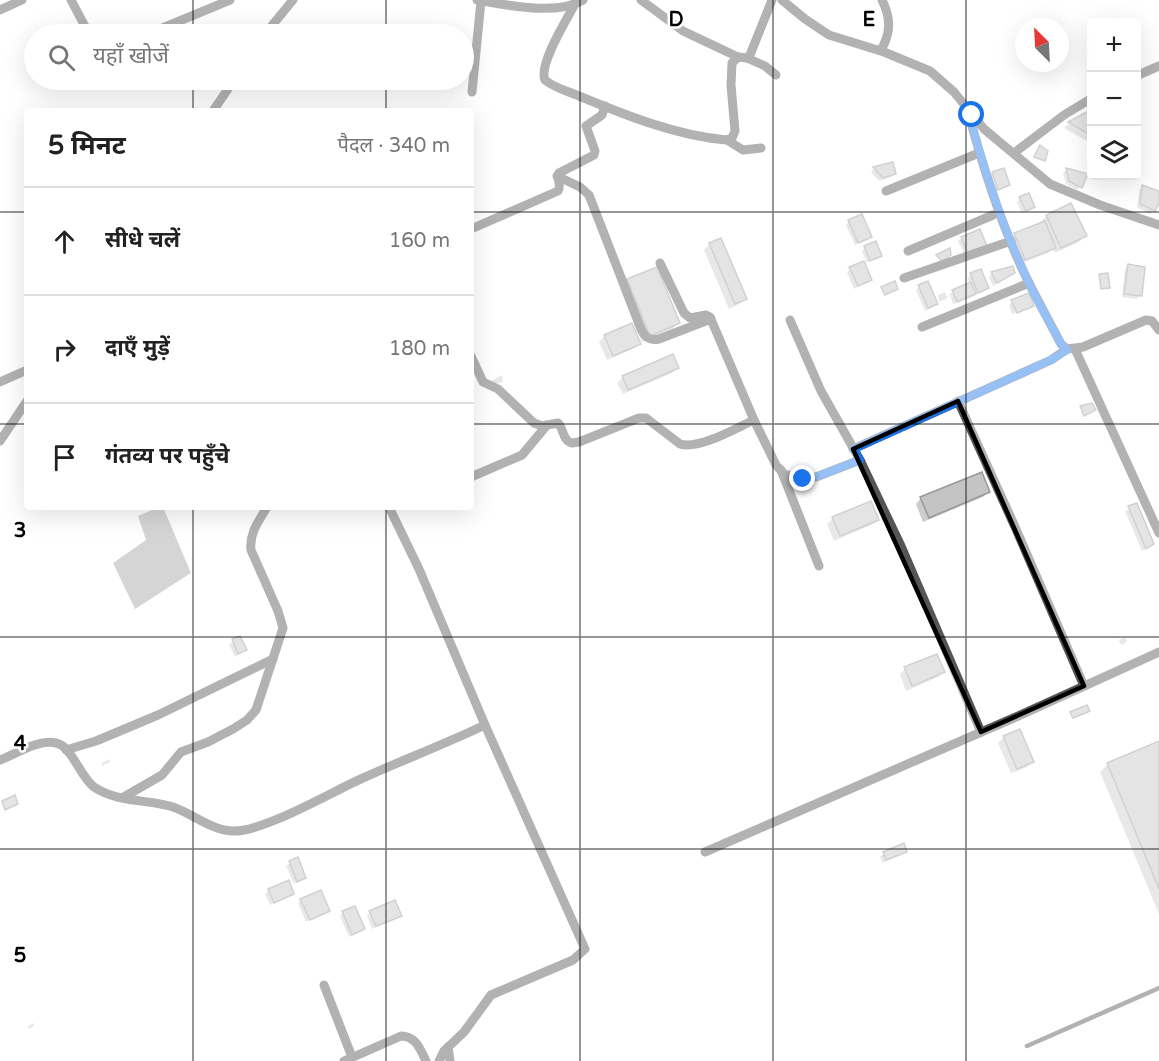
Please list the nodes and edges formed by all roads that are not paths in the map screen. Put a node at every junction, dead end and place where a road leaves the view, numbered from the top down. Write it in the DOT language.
graph roads {
  1 [pos="22,0"];
  2 [pos="71,0"];
  3 [pos="230,0"];
  4 [pos="293,0"];
  5 [pos="479,0"];
  6 [pos="641,0"];
  7 [pos="772,0"];
  8 [pos="782,0"];
  9 [pos="882,0"];
  10 [pos="579,2"];
  11 [pos="0,10"];
  12 [pos="84,24"];
  13 [pos="172,24"];
  14 [pos="273,24"];
  15 [pos="881,50"];
  16 [pos="742,58"];
  17 [pos="474,66"];
  18 [pos="1159,66"];
  19 [pos="1141,74"];
  20 [pos="776,75"];
  21 [pos="227,90"];
  22 [pos="219,101"];
  23 [pos="1087,101"];
  24 [pos="604,106"];
  25 [pos="215,108"];
  26 [pos="222,108"];
  27 [pos="968,110"];
  28 [pos="727,140"];
  29 [pos="761,148"];
  30 [pos="979,153"];
  31 [pos="1014,153"];
  32 [pos="557,176"];
  33 [pos="886,191"];
  34 [pos="993,214"];
  35 [pos="1159,225"];
  36 [pos="474,229"];
  37 [pos="1011,241"];
  38 [pos="908,251"];
  39 [pos="660,263"];
  40 [pos="904,278"];
  41 [pos="1029,283"];
  42 [pos="711,319"];
  43 [pos="790,320"];
  44 [pos="922,327"];
  45 [pos="1159,330"];
  46 [pos="1071,349"];
  47 [pos="474,362"];
  48 [pos="24,371"];
  49 [pos="0,382"];
  50 [pos="958,401"];
  51 [pos="24,405"];
  52 [pos="754,420"];
  53 [pos="547,425"];
  54 [pos="0,441"];
  55 [pos="854,449"];
  56 [pos="860,460"];
  57 [pos="781,470"];
  58 [pos="474,476"];
  59 [pos="265,510"];
  60 [pos="394,510"];
  61 [pos="1159,533"];
  62 [pos="819,566"];
  63 [pos="1159,652"];
  64 [pos="273,659"];
  65 [pos="1083,686"];
  66 [pos="485,726"];
  67 [pos="981,732"];
  68 [pos="66,750"];
  69 [pos="0,760"];
  70 [pos="122,798"];
  71 [pos="705,852"];
  72 [pos="324,985"];
  73 [pos="1159,988"];
  74 [pos="1027,1046"];
  75 [pos="448,1047"];
  76 [pos="348,1059"];
  77 [pos="426,1061"];
  78 [pos="439,1061"];
  79 [pos="450,1061"];
  1 -- 11 [label="street"];
  2 -- 12 [label="street"];
  3 -- 13 [label="street"];
  4 -- 14 [label="street"];
  5 -- 10 [label="street"];
  5 -- 17 [label="street"];
  6 -- 16 [label="street"];
  7 -- 16 [label="street"];
  8 -- 15 [label="street"];
  9 -- 15 [label="street"];
  10 -- 24 [label="street"];
  15 -- 27 [label="street"];
  16 -- 20 [label="street"];
  16 -- 28 [label="street"];
  18 -- 19 [label="street"];
  21 -- 22 [label="street"];
  22 -- 25 [label="street"];
  22 -- 26 [label="street"];
  23 -- 31 [label="street"];
  24 -- 28 [label="street"];
  24 -- 32 [label="street"];
  27 -- 30 [label="street"];
  27 -- 31 [label="street"];
  28 -- 29 [label="street"];
  30 -- 33 [label="street"];
  30 -- 37 [label="street"];
  31 -- 35 [label="street"];
  32 -- 36 [label="street"];
  32 -- 42 [label="street"];
  34 -- 38 [label="street"];
  37 -- 40 [label="street"];
  37 -- 41 [label="street"];
  39 -- 42 [label="street"];
  41 -- 44 [label="street"];
  41 -- 46 [label="street"];
  42 -- 52 [label="street"];
  43 -- 55 [label="street"];
  45 -- 46 [label="street"];
  46 -- 50 [label="street"];
  46 -- 61 [label="street"];
  47 -- 53 [label="street"];
  48 -- 49 [label="street"];
  50 -- 55 [label="street"];
  50 -- 65 [label="street"];
  51 -- 54 [label="street"];
  52 -- 53 [label="street"];
  52 -- 57 [label="street"];
  53 -- 58 [label="street"];
  55 -- 56 [label="street"];
  56 -- 57 [label="street"];
  56 -- 67 [label="street"];
  57 -- 62 [label="street"];
  59 -- 64 [label="street"];
  60 -- 66 [label="street"];
  63 -- 65 [label="street"];
  64 -- 68 [label="street"];
  64 -- 70 [label="street"];
  65 -- 67 [label="street"];
  66 -- 70 [label="street"];
  66 -- 75 [label="street"];
  67 -- 71 [label="street"];
  68 -- 69 [label="street"];
  68 -- 70 [label="street"];
  72 -- 76 [label="street"];
  73 -- 74 [label="lane"];
  75 -- 78 [label="street"];
  75 -- 79 [label="street"];
  76 -- 77 [label="street"];
}
